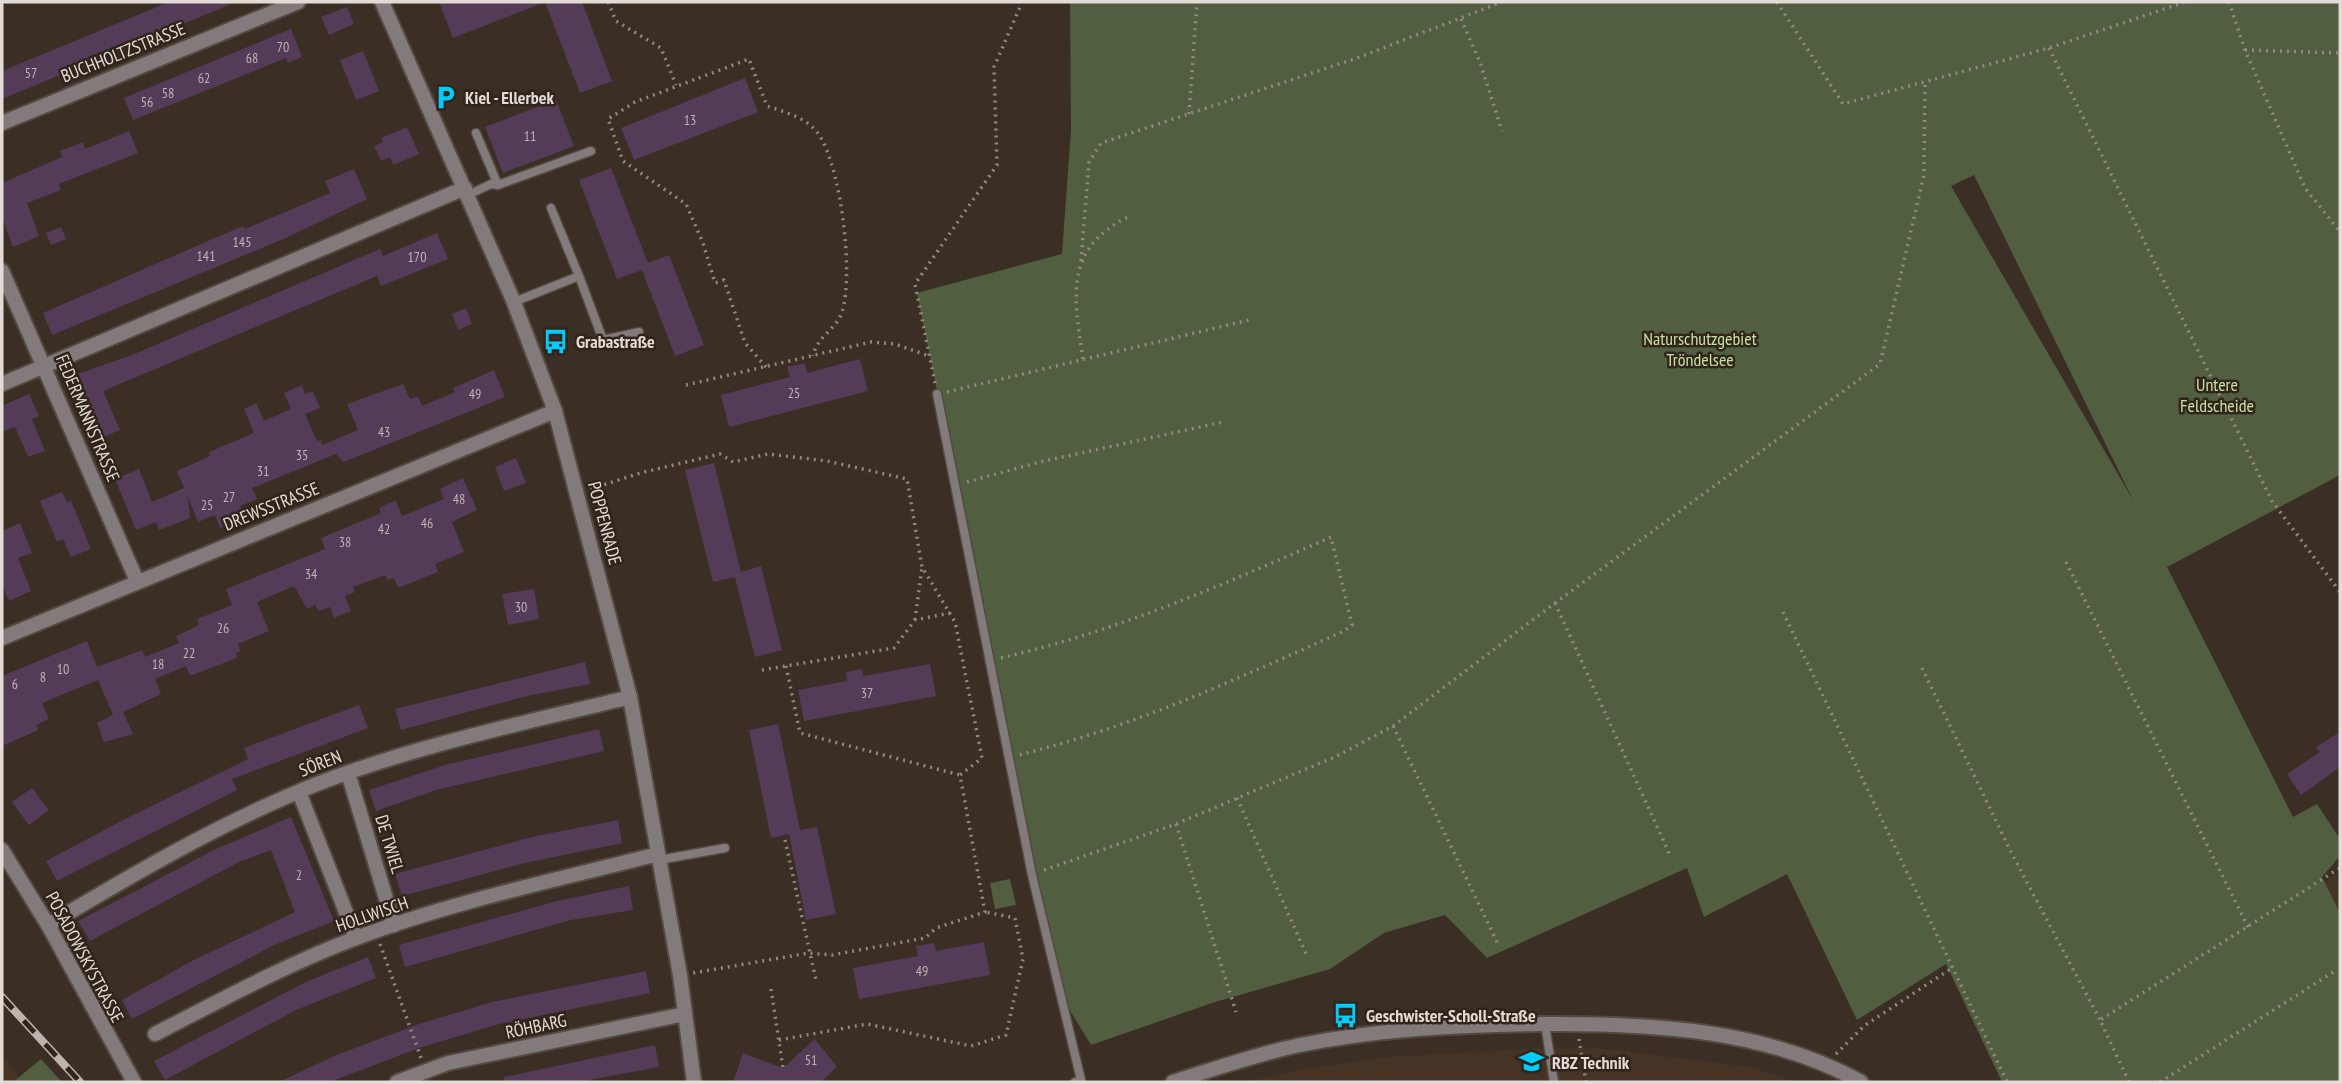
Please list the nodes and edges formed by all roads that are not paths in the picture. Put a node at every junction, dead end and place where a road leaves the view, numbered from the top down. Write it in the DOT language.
graph roads {
  1 [pos="298,2"];
  2 [pos="382,2"];
  3 [pos="2,123"];
  4 [pos="476,133"];
  5 [pos="591,151"];
  6 [pos="498,185"];
  7 [pos="466,192"];
  8 [pos="551,208"];
  9 [pos="2,271"];
  10 [pos="579,276"];
  11 [pos="514,302"];
  12 [pos="639,332"];
  13 [pos="45,366"];
  14 [pos="2,384"];
  15 [pos="937,394"];
  16 [pos="555,411"];
  17 [pos="137,581"];
  18 [pos="2,638"];
  19 [pos="630,697"];
  20 [pos="348,773"];
  21 [pos="299,792"];
  22 [pos="725,848"];
  23 [pos="2,850"];
  24 [pos="659,858"];
  25 [pos="48,925"];
  26 [pos="394,925"];
  27 [pos="356,937"];
  28 [pos="685,1014"];
  29 [pos="1545,1024"];
  30 [pos="155,1034"];
  31 [pos="134,1082"];
  32 [pos="397,1082"];
  33 [pos="694,1082"];
  34 [pos="1075,1082"];
  35 [pos="1173,1082"];
  36 [pos="1554,1082"];
  37 [pos="1861,1082"];
  1 -- 3 [label="street, BUCHHOLTZSTRASSE"];
  2 -- 7 [label="street, POPPENRADE"];
  4 -- 6 [label="lane"];
  5 -- 6 [label="lane"];
  6 -- 7 [label="lane"];
  7 -- 11 [label="street, POPPENRADE"];
  7 -- 13 [label="street"];
  8 -- 10 [label="lane"];
  9 -- 13 [label="street, FEDERMANNSTRASSE"];
  10 -- 11 [label="lane"];
  10 -- 12 [label="lane"];
  11 -- 16 [label="street, POPPENRADE"];
  13 -- 14 [label="street"];
  13 -- 17 [label="street, FEDERMANNSTRASSE"];
  15 -- 34 [label="lane"];
  16 -- 17 [label="street, DREWSSTRASSE"];
  16 -- 19 [label="street, POPPENRADE"];
  17 -- 18 [label="street, DREWSSTRASSE"];
  19 -- 20 [label="street, SÖREN"];
  19 -- 24 [label="street, POPPENRADE"];
  20 -- 21 [label="street, SÖREN"];
  20 -- 26 [label="street, DE TWIEL"];
  21 -- 25 [label="street, SÖREN"];
  21 -- 27 [label="street"];
  22 -- 24 [label="lane"];
  23 -- 25 [label="street, POSADOWSKYSTRASSE"];
  24 -- 26 [label="street, HOLLWISCH"];
  24 -- 28 [label="street, POPPENRADE"];
  25 -- 31 [label="street, POSADOWSKYSTRASSE"];
  26 -- 27 [label="street, HOLLWISCH"];
  27 -- 30 [label="street, HOLLWISCH"];
  28 -- 32 [label="street, RÖHBARG"];
  28 -- 33 [label="street, POPPENRADE"];
  29 -- 35 [label="street"];
  29 -- 36 [label="lane"];
  29 -- 37 [label="street"];
}
